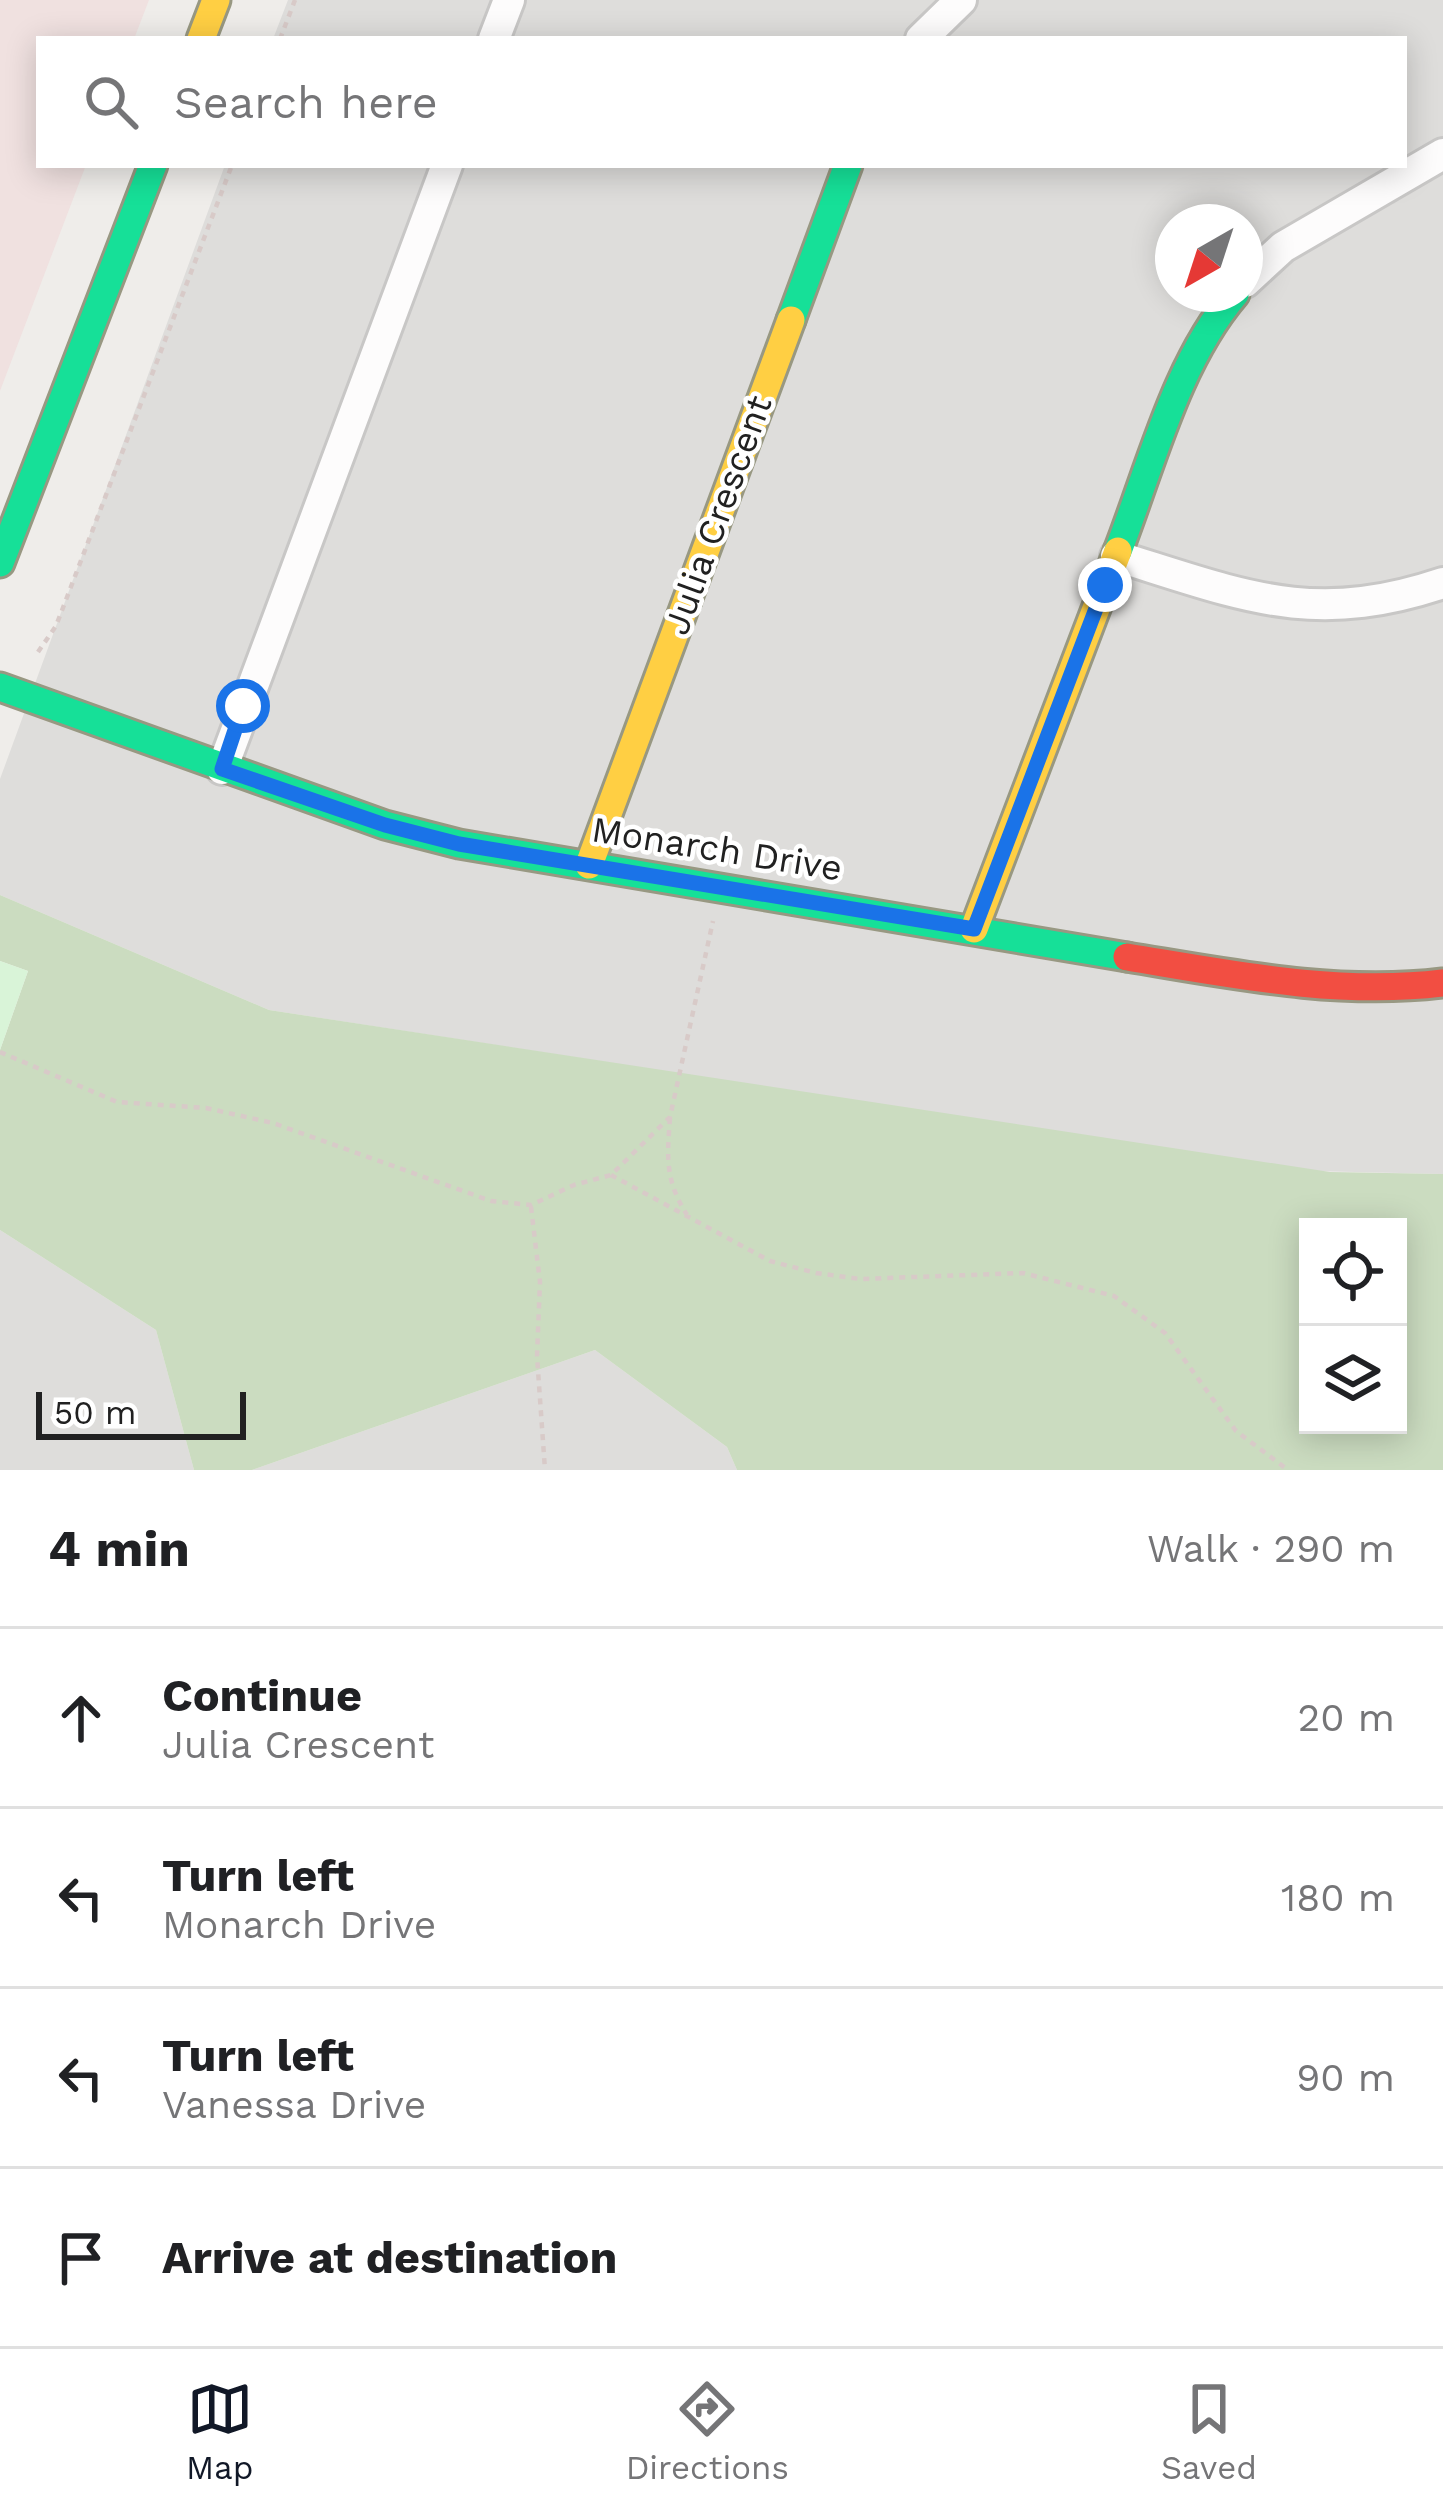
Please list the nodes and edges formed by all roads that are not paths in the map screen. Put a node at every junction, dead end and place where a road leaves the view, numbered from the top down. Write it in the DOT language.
graph roads {
  1 [pos="216,0"];
  2 [pos="509,0"];
  3 [pos="961,0"];
  4 [pos="202,36"];
  5 [pos="495,36"];
  6 [pos="924,36"];
  7 [pos="1443,154"];
  8 [pos="152,168"];
  9 [pos="446,168"];
  10 [pos="847,168"];
  11 [pos="1263,265"];
  12 [pos="1223,312"];
  13 [pos="1116,556"];
  14 [pos="0,563"];
  15 [pos="1443,583"];
  16 [pos="0,687"];
  17 [pos="222,769"];
  18 [pos="589,865"];
  19 [pos="974,929"];
  20 [pos="1443,983"];
  1 -- 4 [label="street"];
  2 -- 5 [label="street"];
  3 -- 6 [label="street"];
  7 -- 11 [label="street"];
  8 -- 14 [label="street"];
  9 -- 17 [label="street"];
  10 -- 18 [label="street, Julia Crescent"];
  12 -- 13 [label="street"];
  13 -- 15 [label="street"];
  13 -- 19 [label="street"];
  16 -- 17 [label="street, Monarch Drive"];
  17 -- 18 [label="street, Monarch Drive"];
  18 -- 19 [label="street, Monarch Drive"];
  19 -- 20 [label="street, Monarch Drive"];
}
